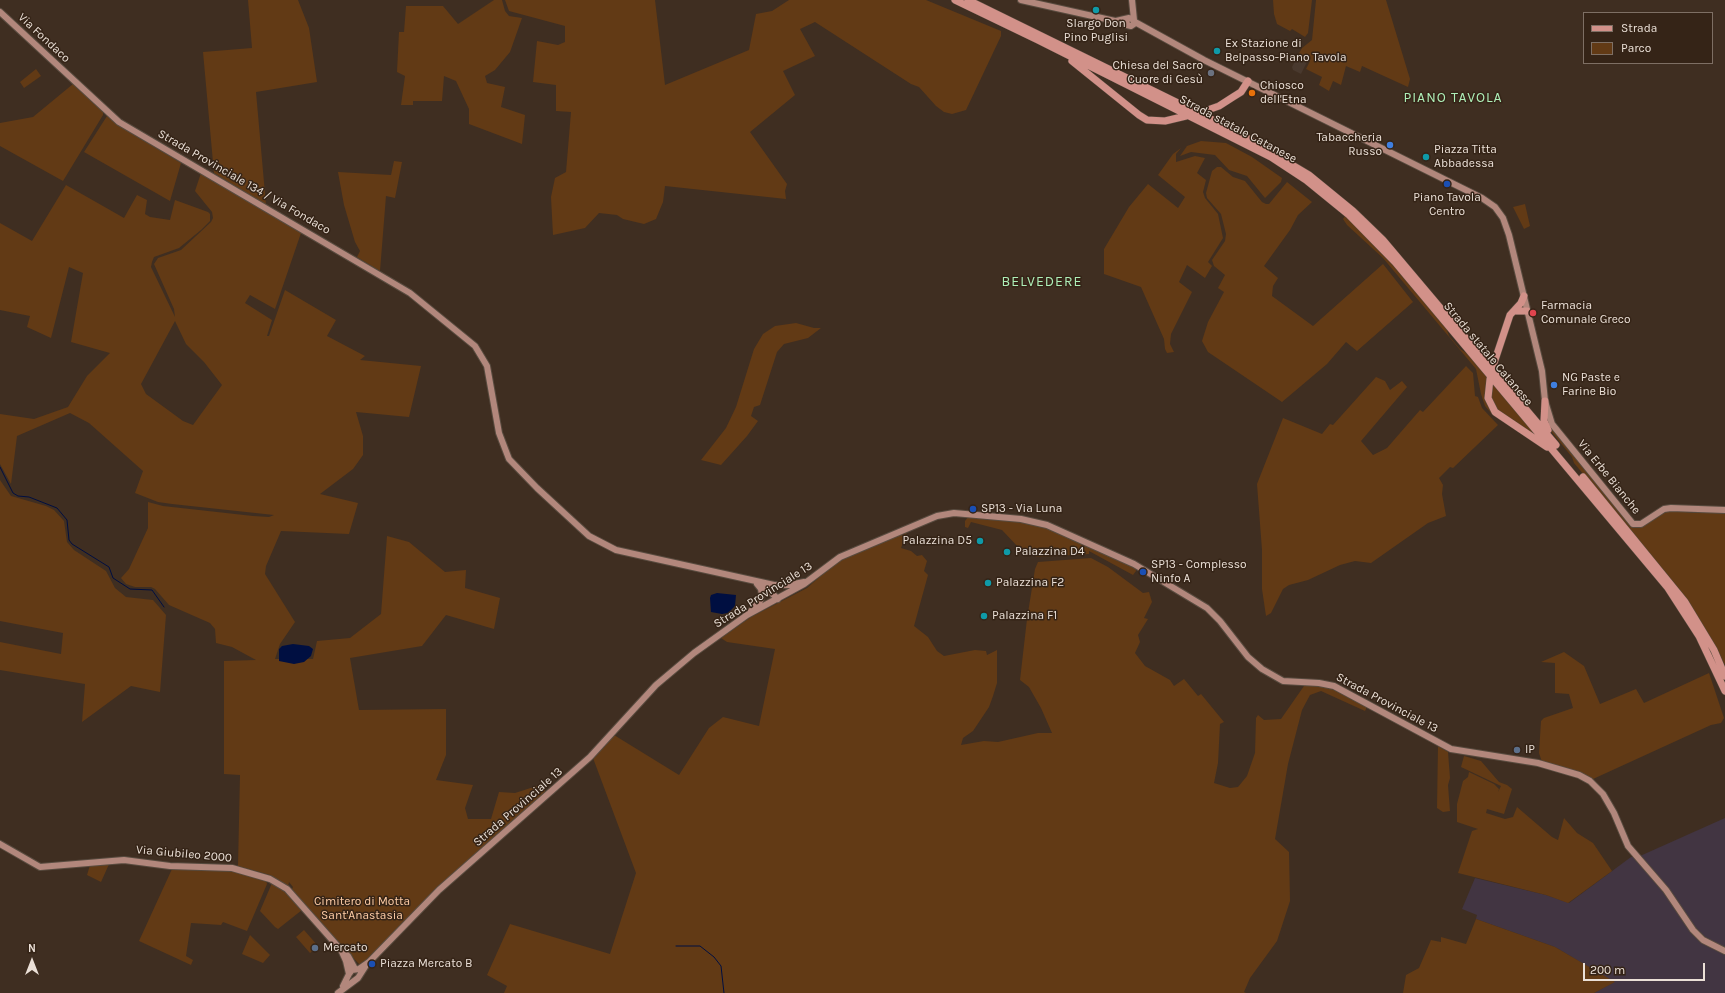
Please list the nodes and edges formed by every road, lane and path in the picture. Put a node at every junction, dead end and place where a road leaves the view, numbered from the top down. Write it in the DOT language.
graph roads {
  1 [pos="955,0"];
  2 [pos="968,0"];
  3 [pos="1021,0"];
  4 [pos="1132,3"];
  5 [pos="0,12"];
  6 [pos="1130,22"];
  7 [pos="1038,40"];
  8 [pos="74,80"];
  9 [pos="1248,81"];
  10 [pos="1202,112"];
  11 [pos="1186,116"];
  12 [pos="1524,296"];
  13 [pos="1514,310"];
  14 [pos="1527,310"];
  15 [pos="1493,366"];
  16 [pos="1490,379"];
  17 [pos="1545,401"];
  18 [pos="1554,443"];
  19 [pos="1569,468"];
  20 [pos="1725,510"];
  21 [pos="732,576"];
  22 [pos="811,579"];
  23 [pos="756,583"];
  24 [pos="774,585"];
  25 [pos="778,599"];
  26 [pos="747,615"];
  27 [pos="1725,676"];
  28 [pos="1725,690"];
  29 [pos="0,844"];
  30 [pos="341,950"];
  31 [pos="1725,950"];
  32 [pos="357,971"];
  33 [pos="349,974"];
  34 [pos="354,980"];
  35 [pos="339,992"];
  1 -- 7 [label="main road"];
  2 -- 18 [label="main road, Strada statale Catanese"];
  3 -- 6 [label="main road"];
  4 -- 6 [label="main road"];
  5 -- 8 [label="main road, Via Fondaco"];
  6 -- 9 [label="main road"];
  7 -- 11 [label="main road"];
  7 -- 19 [label="main road, Strada statale Catanese"];
  8 -- 21 [label="main road, Strada Provinciale 134 / Via Fondaco"];
  9 -- 10 [label="main road"];
  9 -- 12 [label="main road"];
  12 -- 13 [label="main road"];
  12 -- 14 [label="main road"];
  13 -- 14 [label="main road"];
  13 -- 15 [label="main road"];
  14 -- 17 [label="main road"];
  16 -- 19 [label="main road"];
  17 -- 18 [label="main road"];
  17 -- 20 [label="main road, Via Erbe Bianche"];
  18 -- 27 [label="main road, Strada statale Catanese"];
  19 -- 28 [label="main road, Strada statale Catanese"];
  21 -- 23 [label="main road"];
  21 -- 24 [label="main road"];
  22 -- 24 [label="main road"];
  22 -- 25 [label="main road, Strada Provinciale 13"];
  22 -- 31 [label="main road, Strada Provinciale 13"];
  23 -- 25 [label="main road"];
  23 -- 26 [label="main road"];
  24 -- 25 [label="main road"];
  25 -- 26 [label="main road, Strada Provinciale 13"];
  26 -- 32 [label="main road, Strada Provinciale 13"];
  29 -- 30 [label="main road, Via Giubileo 2000"];
  30 -- 32 [label="main road, Via Giubileo 2000"];
  30 -- 33 [label="main road"];
  32 -- 33 [label="main road"];
  32 -- 34 [label="main road"];
  33 -- 34 [label="main road"];
  33 -- 35 [label="main road"];
  34 -- 35 [label="main road"];
}
